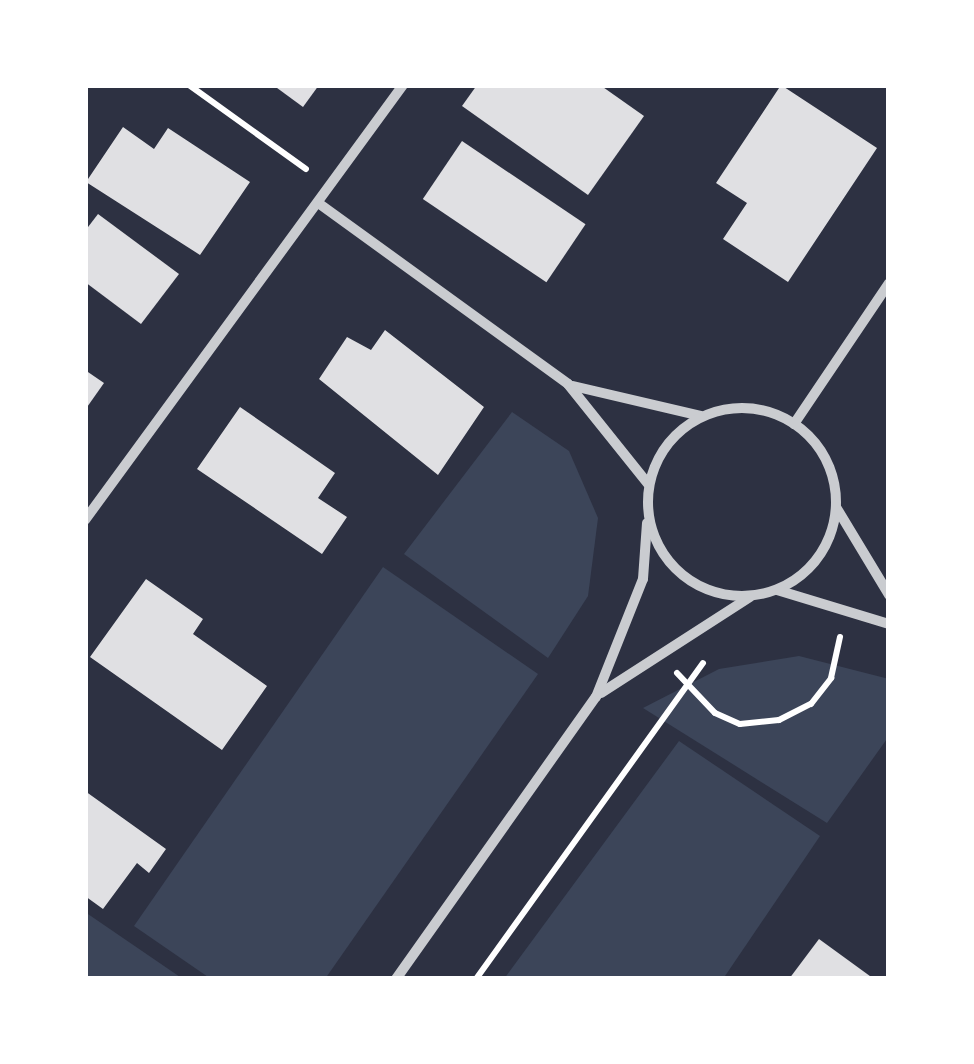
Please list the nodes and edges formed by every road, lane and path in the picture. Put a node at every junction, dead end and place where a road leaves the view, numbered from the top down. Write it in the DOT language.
graph roads {
  1 [pos="189,85"];
  2 [pos="402,85"];
  3 [pos="333,188"];
  4 [pos="321,205"];
  5 [pos="889,282"];
  6 [pos="568,384"];
  7 [pos="701,416"];
  8 [pos="794,424"];
  9 [pos="648,484"];
  10 [pos="836,508"];
  11 [pos="647,516"];
  12 [pos="85,520"];
  13 [pos="776,590"];
  14 [pos="889,594"];
  15 [pos="751,596"];
  16 [pos="844,606"];
  17 [pos="889,624"];
  18 [pos="660,647"];
  19 [pos="708,656"];
  20 [pos="686,686"];
  21 [pos="596,697"];
  22 [pos="396,979"];
  23 [pos="476,979"];
  1 -- 3 [label="path"];
  2 -- 3 [label="street"];
  3 -- 4 [label="street"];
  4 -- 6 [label="street"];
  4 -- 12 [label="street"];
  5 -- 8 [label="street"];
  6 -- 7 [label="street"];
  6 -- 9 [label="street"];
  7 -- 8 [label="street"];
  7 -- 9 [label="street"];
  8 -- 10 [label="street"];
  9 -- 11 [label="street"];
  10 -- 13 [label="street"];
  10 -- 14 [label="street"];
  11 -- 15 [label="street"];
  11 -- 21 [label="street"];
  13 -- 15 [label="street"];
  13 -- 16 [label="street"];
  15 -- 18 [label="street"];
  16 -- 17 [label="street"];
  16 -- 20 [label="path"];
  18 -- 20 [label="path"];
  18 -- 21 [label="street"];
  19 -- 20 [label="path"];
  20 -- 23 [label="path"];
  21 -- 22 [label="street"];
}
